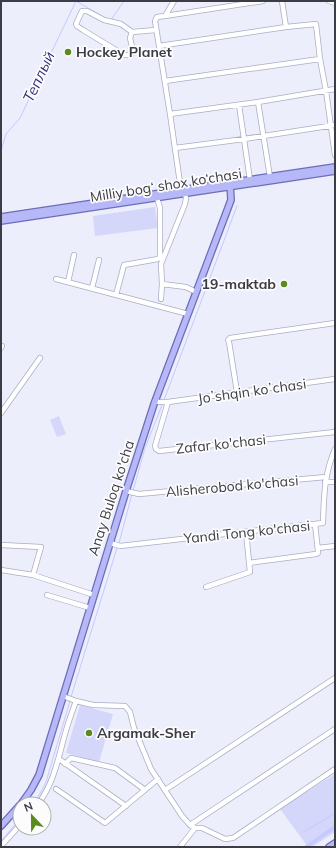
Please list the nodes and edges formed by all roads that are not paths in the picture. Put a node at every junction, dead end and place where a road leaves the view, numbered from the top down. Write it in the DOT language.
graph roads {
  1 [pos="174,1"];
  2 [pos="264,1"];
  3 [pos="282,1"];
  4 [pos="329,1"];
  5 [pos="335,3"];
  6 [pos="165,16"];
  7 [pos="286,27"];
  8 [pos="156,30"];
  9 [pos="132,32"];
  10 [pos="159,46"];
  11 [pos="320,59"];
  12 [pos="164,81"];
  13 [pos="335,89"];
  14 [pos="326,91"];
  15 [pos="258,102"];
  16 [pos="239,105"];
  17 [pos="170,114"];
  18 [pos="333,125"];
  19 [pos="263,135"];
  20 [pos="244,139"];
  21 [pos="175,148"];
  22 [pos="335,155"];
  23 [pos="335,167"];
  24 [pos="335,172"];
  25 [pos="270,177"];
  26 [pos="250,180"];
  27 [pos="230,185"];
  28 [pos="183,192"];
  29 [pos="158,198"];
  30 [pos="114,202"];
  31 [pos="1,217"];
  32 [pos="1,221"];
  33 [pos="74,255"];
  34 [pos="99,260"];
  35 [pos="56,279"];
  36 [pos="68,282"];
  37 [pos="162,284"];
  38 [pos="92,288"];
  39 [pos="196,292"];
  40 [pos="116,295"];
  41 [pos="161,299"];
  42 [pos="188,314"];
  43 [pos="335,323"];
  44 [pos="40,358"];
  45 [pos="335,379"];
  46 [pos="237,392"];
  47 [pos="157,401"];
  48 [pos="168,402"];
  49 [pos="1,413"];
  50 [pos="335,432"];
  51 [pos="335,449"];
  52 [pos="326,479"];
  53 [pos="335,482"];
  54 [pos="127,491"];
  55 [pos="315,524"];
  56 [pos="246,532"];
  57 [pos="111,544"];
  58 [pos="1,545"];
  59 [pos="335,546"];
  60 [pos="318,548"];
  61 [pos="249,563"];
  62 [pos="1,570"];
  63 [pos="33,575"];
  64 [pos="206,587"];
  65 [pos="47,595"];
  66 [pos="94,595"];
  67 [pos="90,608"];
  68 [pos="335,678"];
  69 [pos="70,698"];
  70 [pos="335,729"];
  71 [pos="59,759"];
  72 [pos="66,764"];
  73 [pos="335,769"];
  74 [pos="158,779"];
  75 [pos="56,789"];
  76 [pos="145,790"];
  77 [pos="165,790"];
  78 [pos="26,796"];
  79 [pos="43,796"];
  80 [pos="126,806"];
  81 [pos="12,813"];
  82 [pos="1,826"];
  83 [pos="193,826"];
  84 [pos="12,834"];
  85 [pos="335,843"];
  86 [pos="1,846"];
  87 [pos="180,847"];
  88 [pos="329,847"];
  1 -- 6 [label="street"];
  2 -- 6 [label="street"];
  3 -- 7 [label="street"];
  4 -- 5 [label="street"];
  6 -- 8 [label="street"];
  7 -- 10 [label="street"];
  7 -- 11 [label="street"];
  8 -- 9 [label="street"];
  8 -- 10 [label="street"];
  9 -- 9 [label="street"];
  10 -- 12 [label="street"];
  11 -- 12 [label="street"];
  11 -- 14 [label="street"];
  12 -- 17 [label="street"];
  13 -- 14 [label="street"];
  14 -- 15 [label="street"];
  14 -- 18 [label="street"];
  15 -- 16 [label="street"];
  15 -- 19 [label="street"];
  16 -- 17 [label="street"];
  16 -- 20 [label="street"];
  17 -- 21 [label="street"];
  18 -- 19 [label="street"];
  18 -- 22 [label="street"];
  19 -- 20 [label="street"];
  19 -- 25 [label="street"];
  20 -- 21 [label="street"];
  20 -- 26 [label="street"];
  21 -- 28 [label="street"];
  23 -- 25 [label="main road, Milliy bog‘ shox ko‘chasi"];
  24 -- 27 [label="main road, Milliy bog‘ shox ko‘chasi"];
  25 -- 26 [label="main road, Milliy bog‘ shox ko‘chasi"];
  26 -- 27 [label="main road, Milliy bog‘ shox ko‘chasi"];
  27 -- 28 [label="main road, Milliy bog‘ shox ko‘chasi"];
  27 -- 39 [label="main road, Anay Buloq ko'cha"];
  28 -- 29 [label="main road, Milliy bog‘ shox ko‘chasi"];
  28 -- 30 [label="main road, Milliy bog‘ shox ko‘chasi"];
  28 -- 37 [label="street"];
  29 -- 30 [label="main road, Milliy bog‘ shox ko‘chasi"];
  29 -- 40 [label="street"];
  30 -- 31 [label="main road, Milliy bog‘ shox ko‘chasi"];
  30 -- 32 [label="main road, Milliy bog‘ shox ko‘chasi"];
  33 -- 36 [label="street"];
  34 -- 38 [label="street"];
  35 -- 36 [label="street"];
  36 -- 38 [label="street"];
  37 -- 39 [label="street"];
  37 -- 41 [label="street"];
  38 -- 40 [label="street"];
  39 -- 42 [label="main road, Anay Buloq ko'cha"];
  40 -- 42 [label="street"];
  42 -- 47 [label="main road, Anay Buloq ko'cha"];
  43 -- 46 [label="street"];
  44 -- 49 [label="street"];
  45 -- 46 [label="street, Joʼshqin koʼchasi"];
  46 -- 48 [label="street, Joʼshqin koʼchasi"];
  47 -- 48 [label="street, Joʼshqin koʼchasi"];
  47 -- 54 [label="main road, Anay Buloq ko'cha"];
  48 -- 50 [label="street, Zafar ko'chasi"];
  51 -- 52 [label="street, Yandi Tong ko'chasi"];
  52 -- 53 [label="street, Alisherobod ko'chasi"];
  52 -- 54 [label="street, Alisherobod ko'chasi"];
  52 -- 55 [label="street, Yandi Tong ko'chasi"];
  54 -- 57 [label="main road, Anay Buloq ko'cha"];
  55 -- 56 [label="street, Yandi Tong ko'chasi"];
  55 -- 60 [label="street"];
  56 -- 57 [label="street, Yandi Tong ko'chasi"];
  56 -- 61 [label="street"];
  57 -- 66 [label="main road, Anay Buloq ko'cha"];
  58 -- 63 [label="street"];
  59 -- 60 [label="street"];
  60 -- 61 [label="street"];
  61 -- 64 [label="street"];
  62 -- 63 [label="street"];
  63 -- 66 [label="street"];
  65 -- 67 [label="street"];
  66 -- 67 [label="main road, Anay Buloq ko'cha"];
  67 -- 69 [label="main road, Anay Buloq ko'cha"];
  68 -- 77 [label="street"];
  69 -- 71 [label="street"];
  69 -- 74 [label="street"];
  69 -- 78 [label="main road, Anay Buloq ko'cha"];
  70 -- 83 [label="street"];
  71 -- 72 [label="street"];
  71 -- 79 [label="street"];
  72 -- 76 [label="street"];
  72 -- 80 [label="street"];
  73 -- 83 [label="street"];
  74 -- 76 [label="street"];
  74 -- 77 [label="street"];
  75 -- 80 [label="street"];
  76 -- 80 [label="street"];
  77 -- 83 [label="street"];
  81 -- 82 [label="main road, Anay Buloq ko'cha"];
  83 -- 87 [label="street"];
  84 -- 86 [label="street"];
  85 -- 88 [label="main road"];
}
